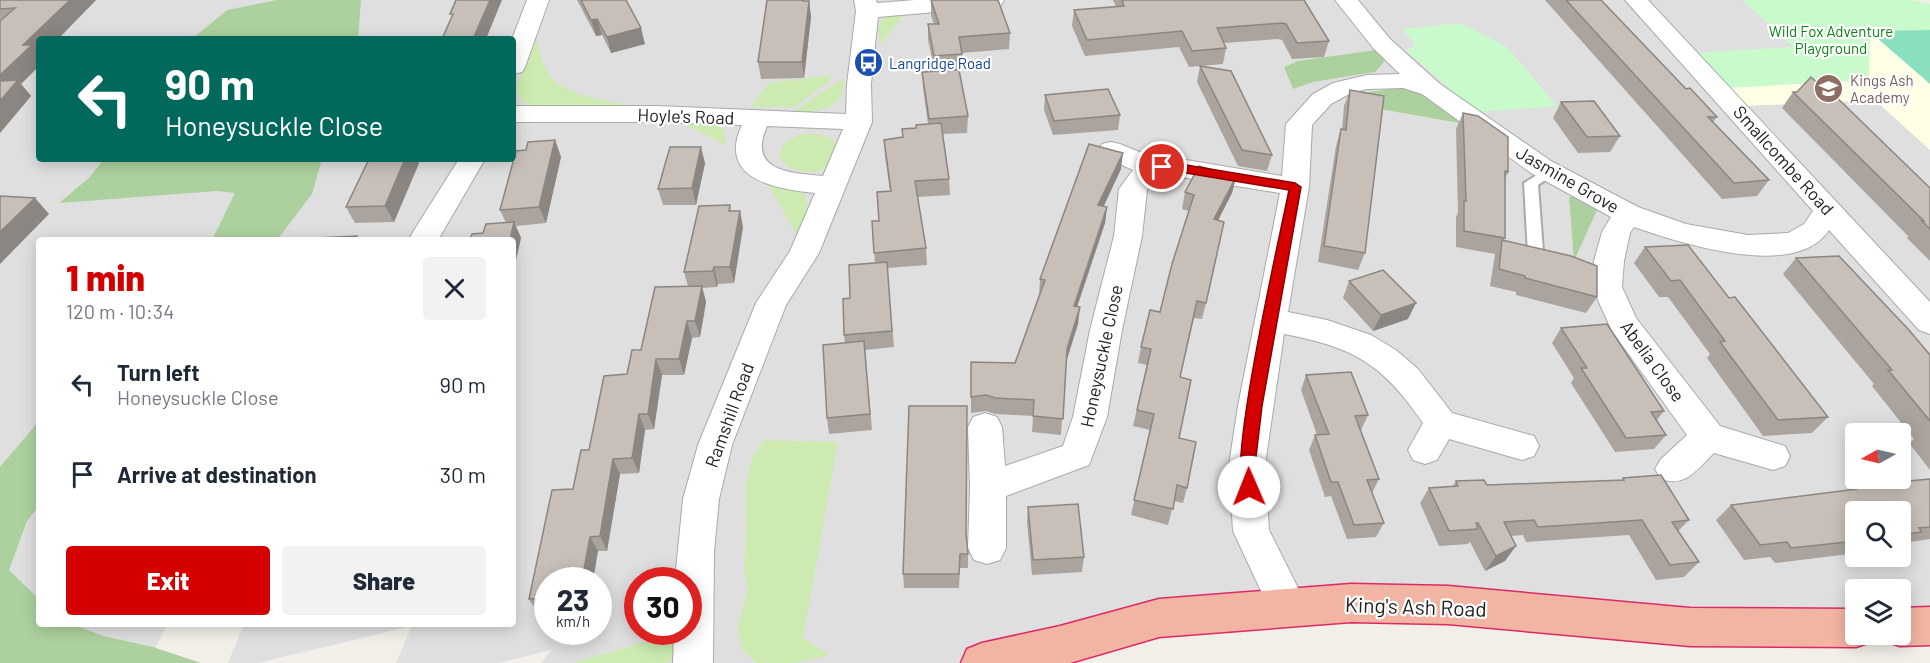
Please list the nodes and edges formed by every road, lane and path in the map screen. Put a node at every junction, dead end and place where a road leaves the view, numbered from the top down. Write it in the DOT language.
graph roads {
  1 [pos="538,0"];
  2 [pos="993,0"];
  3 [pos="1346,0"];
  4 [pos="1636,0"];
  5 [pos="866,5"];
  6 [pos="516,59"];
  7 [pos="1431,89"];
  8 [pos="516,114"];
  9 [pos="757,119"];
  10 [pos="859,122"];
  11 [pos="1111,150"];
  12 [pos="470,162"];
  13 [pos="1150,167"];
  14 [pos="1550,172"];
  15 [pos="833,186"];
  16 [pos="1295,187"];
  17 [pos="1828,210"];
  18 [pos="1628,214"];
  19 [pos="425,237"];
  20 [pos="1567,266"];
  21 [pos="1270,320"];
  22 [pos="1930,322"];
  23 [pos="985,427"];
  24 [pos="1708,437"];
  25 [pos="1522,446"];
  26 [pos="1773,456"];
  27 [pos="1673,469"];
  28 [pos="988,487"];
  29 [pos="987,548"];
  30 [pos="1288,606"];
  31 [pos="1930,626"];
  32 [pos="1911,627"];
  33 [pos="1845,628"];
  34 [pos="1062,655"];
  35 [pos="693,663"];
  36 [pos="982,663"];
  1 -- 6 [label="street"];
  2 -- 5 [label="street"];
  3 -- 7 [label="street, Jasmine Grove"];
  4 -- 17 [label="street, Smallcombe Road"];
  5 -- 10 [label="street, Ramshill Road"];
  7 -- 14 [label="street, Jasmine Grove"];
  7 -- 16 [label="street"];
  8 -- 9 [label="street, Hoyle's Road"];
  9 -- 10 [label="street, Hoyle's Road"];
  9 -- 15 [label="street"];
  10 -- 15 [label="street, Ramshill Road"];
  11 -- 13 [label="street"];
  12 -- 19 [label="street"];
  13 -- 16 [label="street"];
  13 -- 28 [label="street, Honeysuckle Close"];
  14 -- 18 [label="street, Jasmine Grove"];
  14 -- 20 [label="lane"];
  15 -- 35 [label="street, Ramshill Road"];
  16 -- 21 [label="street"];
  17 -- 18 [label="street, Jasmine Grove"];
  17 -- 22 [label="street, Smallcombe Road"];
  18 -- 24 [label="street, Abelia Close"];
  21 -- 25 [label="street"];
  21 -- 30 [label="street"];
  23 -- 28 [label="street"];
  24 -- 26 [label="street"];
  24 -- 27 [label="street"];
  28 -- 29 [label="street"];
  30 -- 33 [label="highway, King's Ash Road"];
  30 -- 34 [label="highway, King's Ash Road"];
  31 -- 32 [label="highway"];
  34 -- 36 [label="highway, King's Ash Road"];
}
